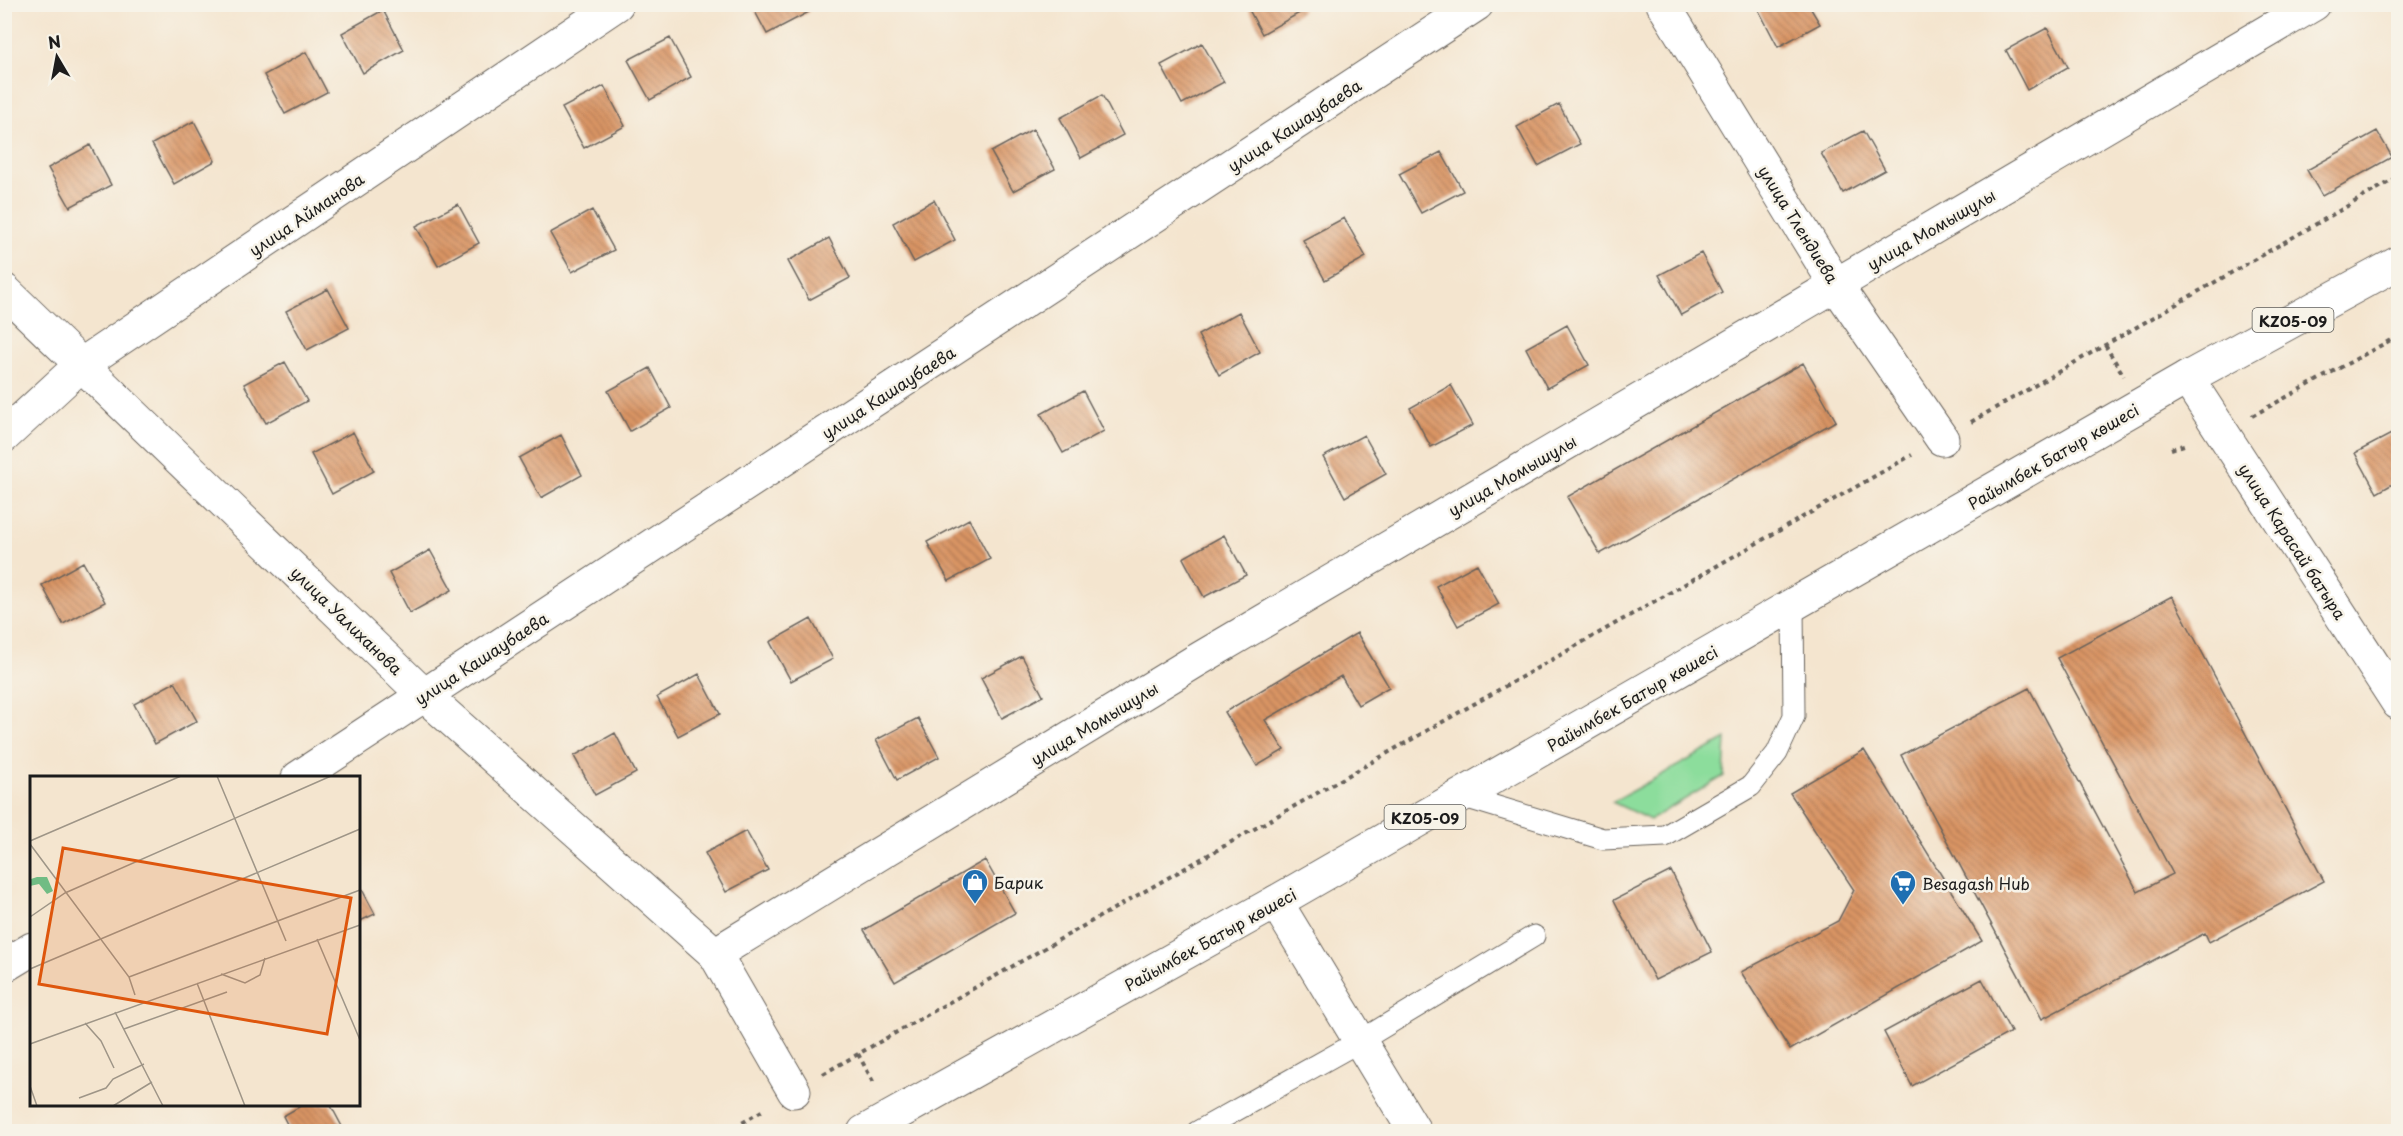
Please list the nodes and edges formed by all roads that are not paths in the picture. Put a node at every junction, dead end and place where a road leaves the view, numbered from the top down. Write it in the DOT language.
graph roads {
  1 [pos="617,4"];
  2 [pos="1477,4"];
  3 [pos="1663,4"];
  4 [pos="2314,4"];
  5 [pos="2398,263"];
  6 [pos="1836,285"];
  7 [pos="4,290"];
  8 [pos="81,365"];
  9 [pos="2187,378"];
  10 [pos="4,436"];
  11 [pos="1942,439"];
  12 [pos="1793,605"];
  13 [pos="425,696"];
  14 [pos="2398,703"];
  15 [pos="300,776"];
  16 [pos="1461,796"];
  17 [pos="1276,902"];
  18 [pos="1534,936"];
  19 [pos="30,950"];
  20 [pos="715,954"];
  21 [pos="4,966"];
  22 [pos="1360,1041"];
  23 [pos="794,1091"];
  24 [pos="864,1131"];
  25 [pos="1197,1131"];
  26 [pos="1415,1131"];
  1 -- 8 [label="street, улица Айманова"];
  2 -- 13 [label="street, улица Кашаубаева"];
  3 -- 6 [label="street, улица Тлендиева"];
  4 -- 6 [label="street, улица Момышулы"];
  5 -- 9 [label="street, Райымбек Батыр көшесі / KZ05-09"];
  6 -- 11 [label="street, улица Тлендиева"];
  6 -- 20 [label="street, улица Момышулы"];
  7 -- 8 [label="street, улица Уалиханова"];
  8 -- 10 [label="street, улица Айманова"];
  8 -- 13 [label="street, улица Уалиханова"];
  9 -- 12 [label="street, Райымбек Батыр көшесі / KZ05-09"];
  9 -- 14 [label="street, улица Карасай батыра"];
  12 -- 16 [label="street, Райымбек Батыр көшесі / KZ05-09"];
  12 -- 16 [label="lane"];
  13 -- 15 [label="street, улица Кашаубаева"];
  13 -- 20 [label="street, улица Уалиханова"];
  16 -- 17 [label="street, Райымбек Батыр көшесі / KZ05-09"];
  17 -- 22 [label="street"];
  17 -- 24 [label="street, Райымбек Батыр көшесі / KZ05-09"];
  18 -- 22 [label="lane"];
  19 -- 21 [label="street"];
  20 -- 23 [label="street, улица Уалиханова"];
  22 -- 25 [label="lane"];
  22 -- 26 [label="street"];
}
